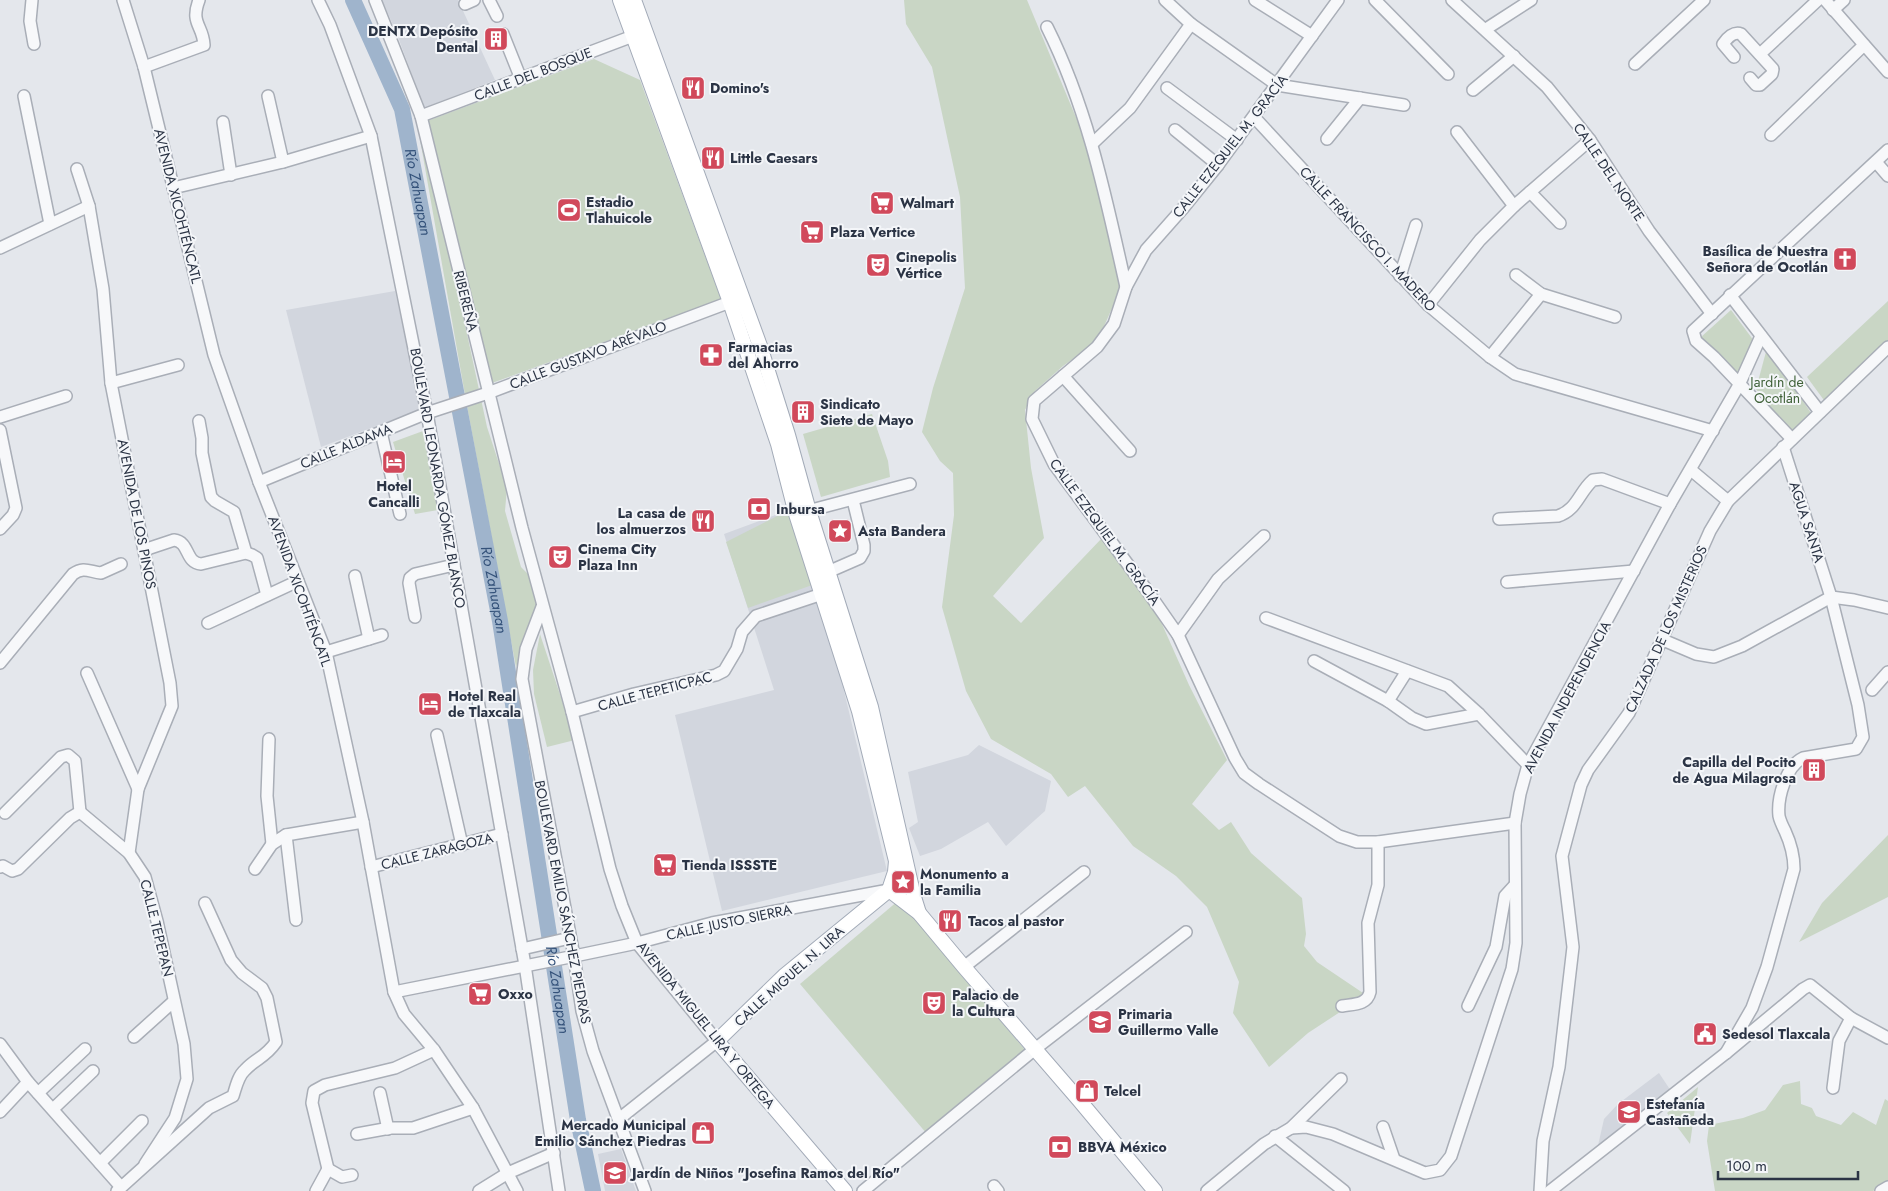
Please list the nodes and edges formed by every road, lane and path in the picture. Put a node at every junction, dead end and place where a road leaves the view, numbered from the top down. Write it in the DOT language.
graph roads {
  1 [pos="32,0"];
  2 [pos="123,0"];
  3 [pos="199,0"];
  4 [pos="318,0"];
  5 [pos="375,0"];
  6 [pos="489,0"];
  7 [pos="620,0"];
  8 [pos="634,0"];
  9 [pos="1165,0"];
  10 [pos="1255,0"];
  11 [pos="1338,0"];
  12 [pos="1375,0"];
  13 [pos="1452,0"];
  14 [pos="1531,0"];
  15 [pos="1704,0"];
  16 [pos="1818,0"];
  17 [pos="1825,0"];
  18 [pos="1844,0"];
  19 [pos="1833,10"];
  20 [pos="497,16"];
  21 [pos="1190,24"];
  22 [pos="1047,27"];
  23 [pos="1486,29"];
  24 [pos="503,34"];
  25 [pos="639,34"];
  26 [pos="1312,36"];
  27 [pos="34,44"];
  28 [pos="1864,45"];
  29 [pos="1760,54"];
  30 [pos="1514,56"];
  31 [pos="1734,58"];
  32 [pos="1635,64"];
  33 [pos="144,67"];
  34 [pos="1888,72"];
  35 [pos="1448,74"];
  36 [pos="1750,78"];
  37 [pos="521,79"];
  38 [pos="1277,86"];
  39 [pos="1167,88"];
  40 [pos="1473,90"];
  41 [pos="24,96"];
  42 [pos="268,96"];
  43 [pos="1360,98"];
  44 [pos="1404,105"];
  45 [pos="421,116"];
  46 [pos="1254,117"];
  47 [pos="223,122"];
  48 [pos="1175,130"];
  49 [pos="1457,132"];
  50 [pos="1771,135"];
  51 [pos="371,136"];
  52 [pos="1327,139"];
  53 [pos="1237,140"];
  54 [pos="1590,140"];
  55 [pos="1092,144"];
  56 [pos="1888,150"];
  57 [pos="283,162"];
  58 [pos="1876,162"];
  59 [pos="1218,165"];
  60 [pos="77,169"];
  61 [pos="231,175"];
  62 [pos="1888,176"];
  63 [pos="173,188"];
  64 [pos="1530,192"];
  65 [pos="89,206"];
  66 [pos="1514,206"];
  67 [pos="1560,223"];
  68 [pos="50,224"];
  69 [pos="1416,226"];
  70 [pos="0,248"];
  71 [pos="1516,275"];
  72 [pos="1400,276"];
  73 [pos="1126,287"];
  74 [pos="1541,294"];
  75 [pos="1730,295"];
  76 [pos="736,299"];
  77 [pos="1428,305"];
  78 [pos="1712,314"];
  79 [pos="1615,318"];
  80 [pos="1761,336"];
  81 [pos="1888,347"];
  82 [pos="1490,357"];
  83 [pos="178,365"];
  84 [pos="1063,376"];
  85 [pos="111,383"];
  86 [pos="1739,385"];
  87 [pos="488,393"];
  88 [pos="66,396"];
  89 [pos="430,412"];
  90 [pos="1820,412"];
  91 [pos="0,418"];
  92 [pos="200,421"];
  93 [pos="0,430"];
  94 [pos="1713,431"];
  95 [pos="381,432"];
  96 [pos="1787,443"];
  97 [pos="1130,451"];
  98 [pos="1691,470"];
  99 [pos="259,482"];
  100 [pos="910,484"];
  101 [pos="853,500"];
  102 [pos="1728,501"];
  103 [pos="1670,504"];
  104 [pos="803,513"];
  105 [pos="400,514"];
  106 [pos="1499,519"];
  107 [pos="0,529"];
  108 [pos="1264,536"];
  109 [pos="144,550"];
  110 [pos="246,553"];
  111 [pos="121,564"];
  112 [pos="454,565"];
  113 [pos="1634,571"];
  114 [pos="822,575"];
  115 [pos="355,576"];
  116 [pos="298,581"];
  117 [pos="1508,582"];
  118 [pos="822,594"];
  119 [pos="267,595"];
  120 [pos="1831,597"];
  121 [pos="542,607"];
  122 [pos="1888,608"];
  123 [pos="415,617"];
  124 [pos="1266,618"];
  125 [pos="208,623"];
  126 [pos="382,634"];
  127 [pos="1178,635"];
  128 [pos="369,638"];
  129 [pos="1663,640"];
  130 [pos="326,652"];
  131 [pos="1314,662"];
  132 [pos="0,663"];
  133 [pos="1407,671"];
  134 [pos="1888,672"];
  135 [pos="87,673"];
  136 [pos="1872,690"];
  137 [pos="1388,701"];
  138 [pos="865,709"];
  139 [pos="572,712"];
  140 [pos="1479,714"];
  141 [pos="437,735"];
  142 [pos="268,739"];
  143 [pos="1528,765"];
  144 [pos="138,789"];
  145 [pos="80,812"];
  146 [pos="6,813"];
  147 [pos="362,822"];
  148 [pos="1515,823"];
  149 [pos="502,834"];
  150 [pos="286,835"];
  151 [pos="1378,842"];
  152 [pos="272,844"];
  153 [pos="462,844"];
  154 [pos="129,853"];
  155 [pos="0,867"];
  156 [pos="371,867"];
  157 [pos="255,869"];
  158 [pos="1084,872"];
  159 [pos="1515,885"];
  160 [pos="889,890"];
  161 [pos="205,903"];
  162 [pos="919,913"];
  163 [pos="296,920"];
  164 [pos="1186,932"];
  165 [pos="564,939"];
  166 [pos="637,943"];
  167 [pos="527,948"];
  168 [pos="569,957"];
  169 [pos="529,965"];
  170 [pos="964,968"];
  171 [pos="394,992"];
  172 [pos="174,1001"];
  173 [pos="1342,1006"];
  174 [pos="1468,1006"];
  175 [pos="1852,1018"];
  176 [pos="134,1036"];
  177 [pos="1888,1038"];
  178 [pos="717,1041"];
  179 [pos="0,1044"];
  180 [pos="1035,1049"];
  181 [pos="86,1050"];
  182 [pos="434,1050"];
  183 [pos="1726,1053"];
  184 [pos="92,1071"];
  185 [pos="1341,1079"];
  186 [pos="28,1082"];
  187 [pos="1833,1088"];
  188 [pos="38,1093"];
  189 [pos="380,1093"];
  190 [pos="473,1108"];
  191 [pos="52,1110"];
  192 [pos="0,1112"];
  193 [pos="619,1119"];
  194 [pos="142,1120"];
  195 [pos="1383,1127"];
  196 [pos="388,1128"];
  197 [pos="1291,1128"];
  198 [pos="357,1134"];
  199 [pos="1275,1136"];
  200 [pos="554,1153"];
  201 [pos="1394,1159"];
  202 [pos="100,1163"];
  203 [pos="145,1164"];
  204 [pos="328,1169"];
  205 [pos="508,1173"];
  206 [pos="352,1175"];
  207 [pos="1888,1187"];
  208 [pos="119,1189"];
  209 [pos="316,1191"];
  210 [pos="479,1191"];
  211 [pos="517,1191"];
  212 [pos="559,1191"];
  213 [pos="645,1191"];
  214 [pos="845,1191"];
  215 [pos="863,1191"];
  216 [pos="1155,1191"];
  217 [pos="1207,1191"];
  218 [pos="1344,1191"];
  219 [pos="1540,1191"];
  220 [pos="1550,1191"];
  221 [pos="1881,1191"];
  1 -- 27 [label="street"];
  2 -- 33 [label="street, AVENIDA XICOHTÉNCATL"];
  3 -- 33 [label="street"];
  4 -- 51 [label="street, BOULEVARD LEONARDA GÓMEZ BLANCO"];
  5 -- 45 [label="street, RIBEREÑA"];
  6 -- 20 [label="street"];
  7 -- 25 [label="main road"];
  8 -- 25 [label="main road"];
  9 -- 21 [label="street"];
  10 -- 26 [label="street"];
  11 -- 26 [label="street, CALLE EZEQUIEL M. GRACÍA"];
  12 -- 35 [label="street"];
  13 -- 23 [label="street, CALLE DEL NORTE"];
  14 -- 23 [label="street"];
  15 -- 32 [label="street"];
  16 -- 29 [label="street"];
  17 -- 19 [label="street"];
  18 -- 19 [label="street"];
  19 -- 28 [label="street"];
  21 -- 38 [label="street"];
  21 -- 55 [label="street"];
  22 -- 55 [label="street"];
  23 -- 30 [label="street, CALLE DEL NORTE"];
  24 -- 37 [label="street"];
  25 -- 37 [label="street, CALLE DEL BOSQUE"];
  25 -- 76 [label="main road"];
  26 -- 38 [label="street, CALLE EZEQUIEL M. GRACÍA"];
  28 -- 34 [label="street"];
  28 -- 50 [label="street"];
  29 -- 31 [label="street"];
  29 -- 36 [label="street"];
  30 -- 40 [label="street"];
  30 -- 54 [label="street, CALLE DEL NORTE"];
  33 -- 63 [label="street, AVENIDA XICOHTÉNCATL"];
  37 -- 45 [label="street, CALLE DEL BOSQUE"];
  38 -- 43 [label="street"];
  38 -- 46 [label="street, CALLE EZEQUIEL M. GRACÍA"];
  39 -- 53 [label="street"];
  41 -- 68 [label="street"];
  42 -- 57 [label="street"];
  43 -- 44 [label="street"];
  43 -- 52 [label="street"];
  45 -- 87 [label="street, RIBEREÑA"];
  46 -- 53 [label="street, CALLE EZEQUIEL M. GRACÍA"];
  46 -- 72 [label="street, CALLE FRANCISCO I. MADERO"];
  47 -- 61 [label="street"];
  48 -- 59 [label="street"];
  49 -- 66 [label="street"];
  51 -- 57 [label="street"];
  51 -- 89 [label="street, BOULEVARD LEONARDA GÓMEZ BLANCO"];
  53 -- 59 [label="street, CALLE EZEQUIEL M. GRACÍA"];
  54 -- 64 [label="street"];
  54 -- 78 [label="street, CALLE DEL NORTE"];
  55 -- 73 [label="street"];
  56 -- 58 [label="street"];
  57 -- 61 [label="street"];
  58 -- 62 [label="street"];
  58 -- 75 [label="street"];
  59 -- 73 [label="street, CALLE EZEQUIEL M. GRACÍA"];
  60 -- 65 [label="street, AVENIDA DE LOS PINOS"];
  61 -- 63 [label="street"];
  63 -- 99 [label="street, AVENIDA XICOHTÉNCATL"];
  64 -- 66 [label="street"];
  64 -- 67 [label="street"];
  65 -- 68 [label="street"];
  65 -- 85 [label="street, AVENIDA DE LOS PINOS"];
  66 -- 77 [label="street"];
  68 -- 70 [label="street"];
  69 -- 72 [label="street"];
  71 -- 74 [label="street"];
  72 -- 77 [label="street, CALLE FRANCISCO I. MADERO"];
  73 -- 84 [label="street, CALLE EZEQUIEL M. GRACÍA"];
  74 -- 79 [label="street"];
  74 -- 82 [label="street"];
  75 -- 78 [label="street"];
  75 -- 80 [label="street"];
  76 -- 87 [label="street, CALLE GUSTAVO ARÉVALO"];
  76 -- 104 [label="main road"];
  77 -- 82 [label="street, CALLE FRANCISCO I. MADERO"];
  78 -- 86 [label="street"];
  80 -- 86 [label="street, AVENIDA INDEPENDENCIA"];
  80 -- 90 [label="street"];
  81 -- 90 [label="street, CALZADA DE LOS MISTERIOS"];
  82 -- 94 [label="street, CALLE FRANCISCO I. MADERO"];
  83 -- 85 [label="street"];
  84 -- 97 [label="street"];
  84 -- 127 [label="street, CALLE EZEQUIEL M. GRACÍA"];
  85 -- 109 [label="street, AVENIDA DE LOS PINOS"];
  86 -- 94 [label="street, AVENIDA INDEPENDENCIA"];
  86 -- 96 [label="street"];
  87 -- 89 [label="street, CALLE GUSTAVO ARÉVALO"];
  87 -- 121 [label="street, RIBEREÑA"];
  88 -- 91 [label="street"];
  89 -- 95 [label="street, CALLE ALDAMA"];
  89 -- 112 [label="street, BOULEVARD LEONARDA GÓMEZ BLANCO"];
  90 -- 96 [label="street, CALZADA DE LOS MISTERIOS"];
  92 -- 110 [label="street"];
  93 -- 107 [label="street"];
  94 -- 98 [label="street, AVENIDA INDEPENDENCIA"];
  95 -- 99 [label="street, CALLE ALDAMA"];
  95 -- 105 [label="street"];
  96 -- 102 [label="street, CALZADA DE LOS MISTERIOS"];
  96 -- 120 [label="street, AGUA SANTA"];
  98 -- 102 [label="street"];
  98 -- 103 [label="street, AVENIDA INDEPENDENCIA"];
  99 -- 116 [label="street, AVENIDA XICOHTÉNCATL"];
  100 -- 101 [label="street"];
  101 -- 104 [label="street"];
  101 -- 114 [label="street"];
  102 -- 129 [label="street, CALZADA DE LOS MISTERIOS"];
  103 -- 106 [label="street"];
  103 -- 113 [label="street, AVENIDA INDEPENDENCIA"];
  104 -- 114 [label="main road"];
  108 -- 127 [label="street"];
  109 -- 110 [label="street"];
  109 -- 144 [label="street, AVENIDA DE LOS PINOS"];
  110 -- 119 [label="street"];
  111 -- 132 [label="street"];
  112 -- 123 [label="street"];
  112 -- 149 [label="street, BOULEVARD LEONARDA GÓMEZ BLANCO"];
  113 -- 117 [label="street"];
  113 -- 143 [label="street, AVENIDA INDEPENDENCIA"];
  114 -- 118 [label="main road"];
  114 -- 138 [label="main road"];
  115 -- 128 [label="street"];
  116 -- 119 [label="street"];
  116 -- 130 [label="street, AVENIDA XICOHTÉNCATL"];
  118 -- 138 [label="main road"];
  118 -- 139 [label="street, CALLE TEPETICPAC"];
  119 -- 125 [label="street"];
  120 -- 122 [label="street"];
  120 -- 129 [label="street"];
  120 -- 183 [label="street, AGUA SANTA"];
  121 -- 139 [label="street, AVENIDA MIGUEL LIRA Y ORTEGA"];
  121 -- 165 [label="street, BOULEVARD EMILIO SÁNCHEZ PIEDRAS"];
  124 -- 133 [label="street"];
  126 -- 128 [label="street"];
  127 -- 151 [label="street, CALLE EZEQUIEL M. GRACÍA"];
  128 -- 130 [label="street"];
  129 -- 219 [label="street, CALZADA DE LOS MISTERIOS"];
  130 -- 147 [label="street, AVENIDA XICOHTÉNCATL"];
  131 -- 137 [label="street"];
  133 -- 137 [label="street"];
  133 -- 140 [label="street"];
  134 -- 136 [label="street"];
  135 -- 144 [label="street"];
  137 -- 140 [label="street"];
  138 -- 160 [label="main road"];
  138 -- 162 [label="main road"];
  139 -- 166 [label="street, AVENIDA MIGUEL LIRA Y ORTEGA"];
  140 -- 143 [label="street"];
  141 -- 153 [label="street"];
  142 -- 152 [label="street"];
  143 -- 148 [label="street, AVENIDA INDEPENDENCIA"];
  144 -- 154 [label="street, AVENIDA DE LOS PINOS"];
  145 -- 146 [label="street"];
  145 -- 154 [label="street, CALLE TEPEPAN"];
  145 -- 155 [label="street"];
  147 -- 150 [label="street"];
  147 -- 156 [label="street, AVENIDA XICOHTÉNCATL"];
  148 -- 151 [label="street, CALLE EZEQUIEL M. GRACÍA"];
  148 -- 159 [label="street, AVENIDA INDEPENDENCIA"];
  149 -- 153 [label="street, CALLE ZARAGOZA"];
  149 -- 167 [label="street, BOULEVARD LEONARDA GÓMEZ BLANCO"];
  150 -- 152 [label="street"];
  150 -- 163 [label="street"];
  151 -- 173 [label="street"];
  152 -- 157 [label="street"];
  153 -- 156 [label="street, CALLE ZARAGOZA"];
  154 -- 172 [label="street, CALLE TEPEPAN"];
  156 -- 171 [label="street, AVENIDA XICOHTÉNCATL"];
  158 -- 170 [label="street"];
  159 -- 174 [label="street"];
  159 -- 201 [label="street, AVENIDA INDEPENDENCIA"];
  160 -- 162 [label="main road"];
  160 -- 166 [label="street, CALLE JUSTO SIERRA"];
  160 -- 178 [label="main road, CALLE MIGUEL N. LIRA"];
  161 -- 203 [label="street"];
  162 -- 170 [label="main road"];
  164 -- 180 [label="street"];
  165 -- 167 [label="street"];
  165 -- 168 [label="street, BOULEVARD EMILIO SÁNCHEZ PIEDRAS"];
  166 -- 168 [label="street, CALLE JUSTO SIERRA"];
  166 -- 178 [label="street, AVENIDA MIGUEL LIRA Y ORTEGA"];
  167 -- 169 [label="street, BOULEVARD LEONARDA GÓMEZ BLANCO"];
  168 -- 169 [label="street, CALLE JUSTO SIERRA"];
  168 -- 193 [label="street, BOULEVARD EMILIO SÁNCHEZ PIEDRAS"];
  169 -- 171 [label="street, CALLE JUSTO SIERRA"];
  169 -- 200 [label="street, BOULEVARD LEONARDA GÓMEZ BLANCO"];
  170 -- 180 [label="main road"];
  171 -- 182 [label="street, AVENIDA XICOHTÉNCATL"];
  172 -- 176 [label="street"];
  172 -- 203 [label="street, CALLE TEPEPAN"];
  175 -- 177 [label="street"];
  175 -- 183 [label="street"];
  175 -- 187 [label="street"];
  178 -- 193 [label="street, CALLE MIGUEL N. LIRA"];
  178 -- 214 [label="main road, AVENIDA MIGUEL LIRA Y ORTEGA"];
  179 -- 186 [label="street"];
  180 -- 215 [label="street"];
  180 -- 216 [label="main road"];
  181 -- 188 [label="street"];
  182 -- 190 [label="street, AVENIDA XICOHTÉNCATL"];
  182 -- 204 [label="street"];
  183 -- 220 [label="street"];
  184 -- 191 [label="street"];
  185 -- 197 [label="street"];
  186 -- 188 [label="street"];
  186 -- 192 [label="street"];
  188 -- 191 [label="street"];
  189 -- 196 [label="street"];
  190 -- 196 [label="street"];
  190 -- 205 [label="street, AVENIDA XICOHTÉNCATL"];
  191 -- 202 [label="street"];
  193 -- 213 [label="street, BOULEVARD EMILIO SÁNCHEZ PIEDRAS"];
  194 -- 202 [label="street"];
  195 -- 201 [label="street"];
  196 -- 198 [label="street"];
  197 -- 199 [label="street"];
  197 -- 201 [label="street, AVENIDA INDEPENDENCIA"];
  199 -- 217 [label="street"];
  199 -- 218 [label="street"];
  200 -- 205 [label="street"];
  200 -- 212 [label="street, BOULEVARD LEONARDA GÓMEZ BLANCO"];
  202 -- 208 [label="street"];
  203 -- 208 [label="street"];
  204 -- 206 [label="street"];
  204 -- 209 [label="street"];
  205 -- 210 [label="street"];
  205 -- 211 [label="street, AVENIDA XICOHTÉNCATL"];
  207 -- 221 [label="street"];
}
